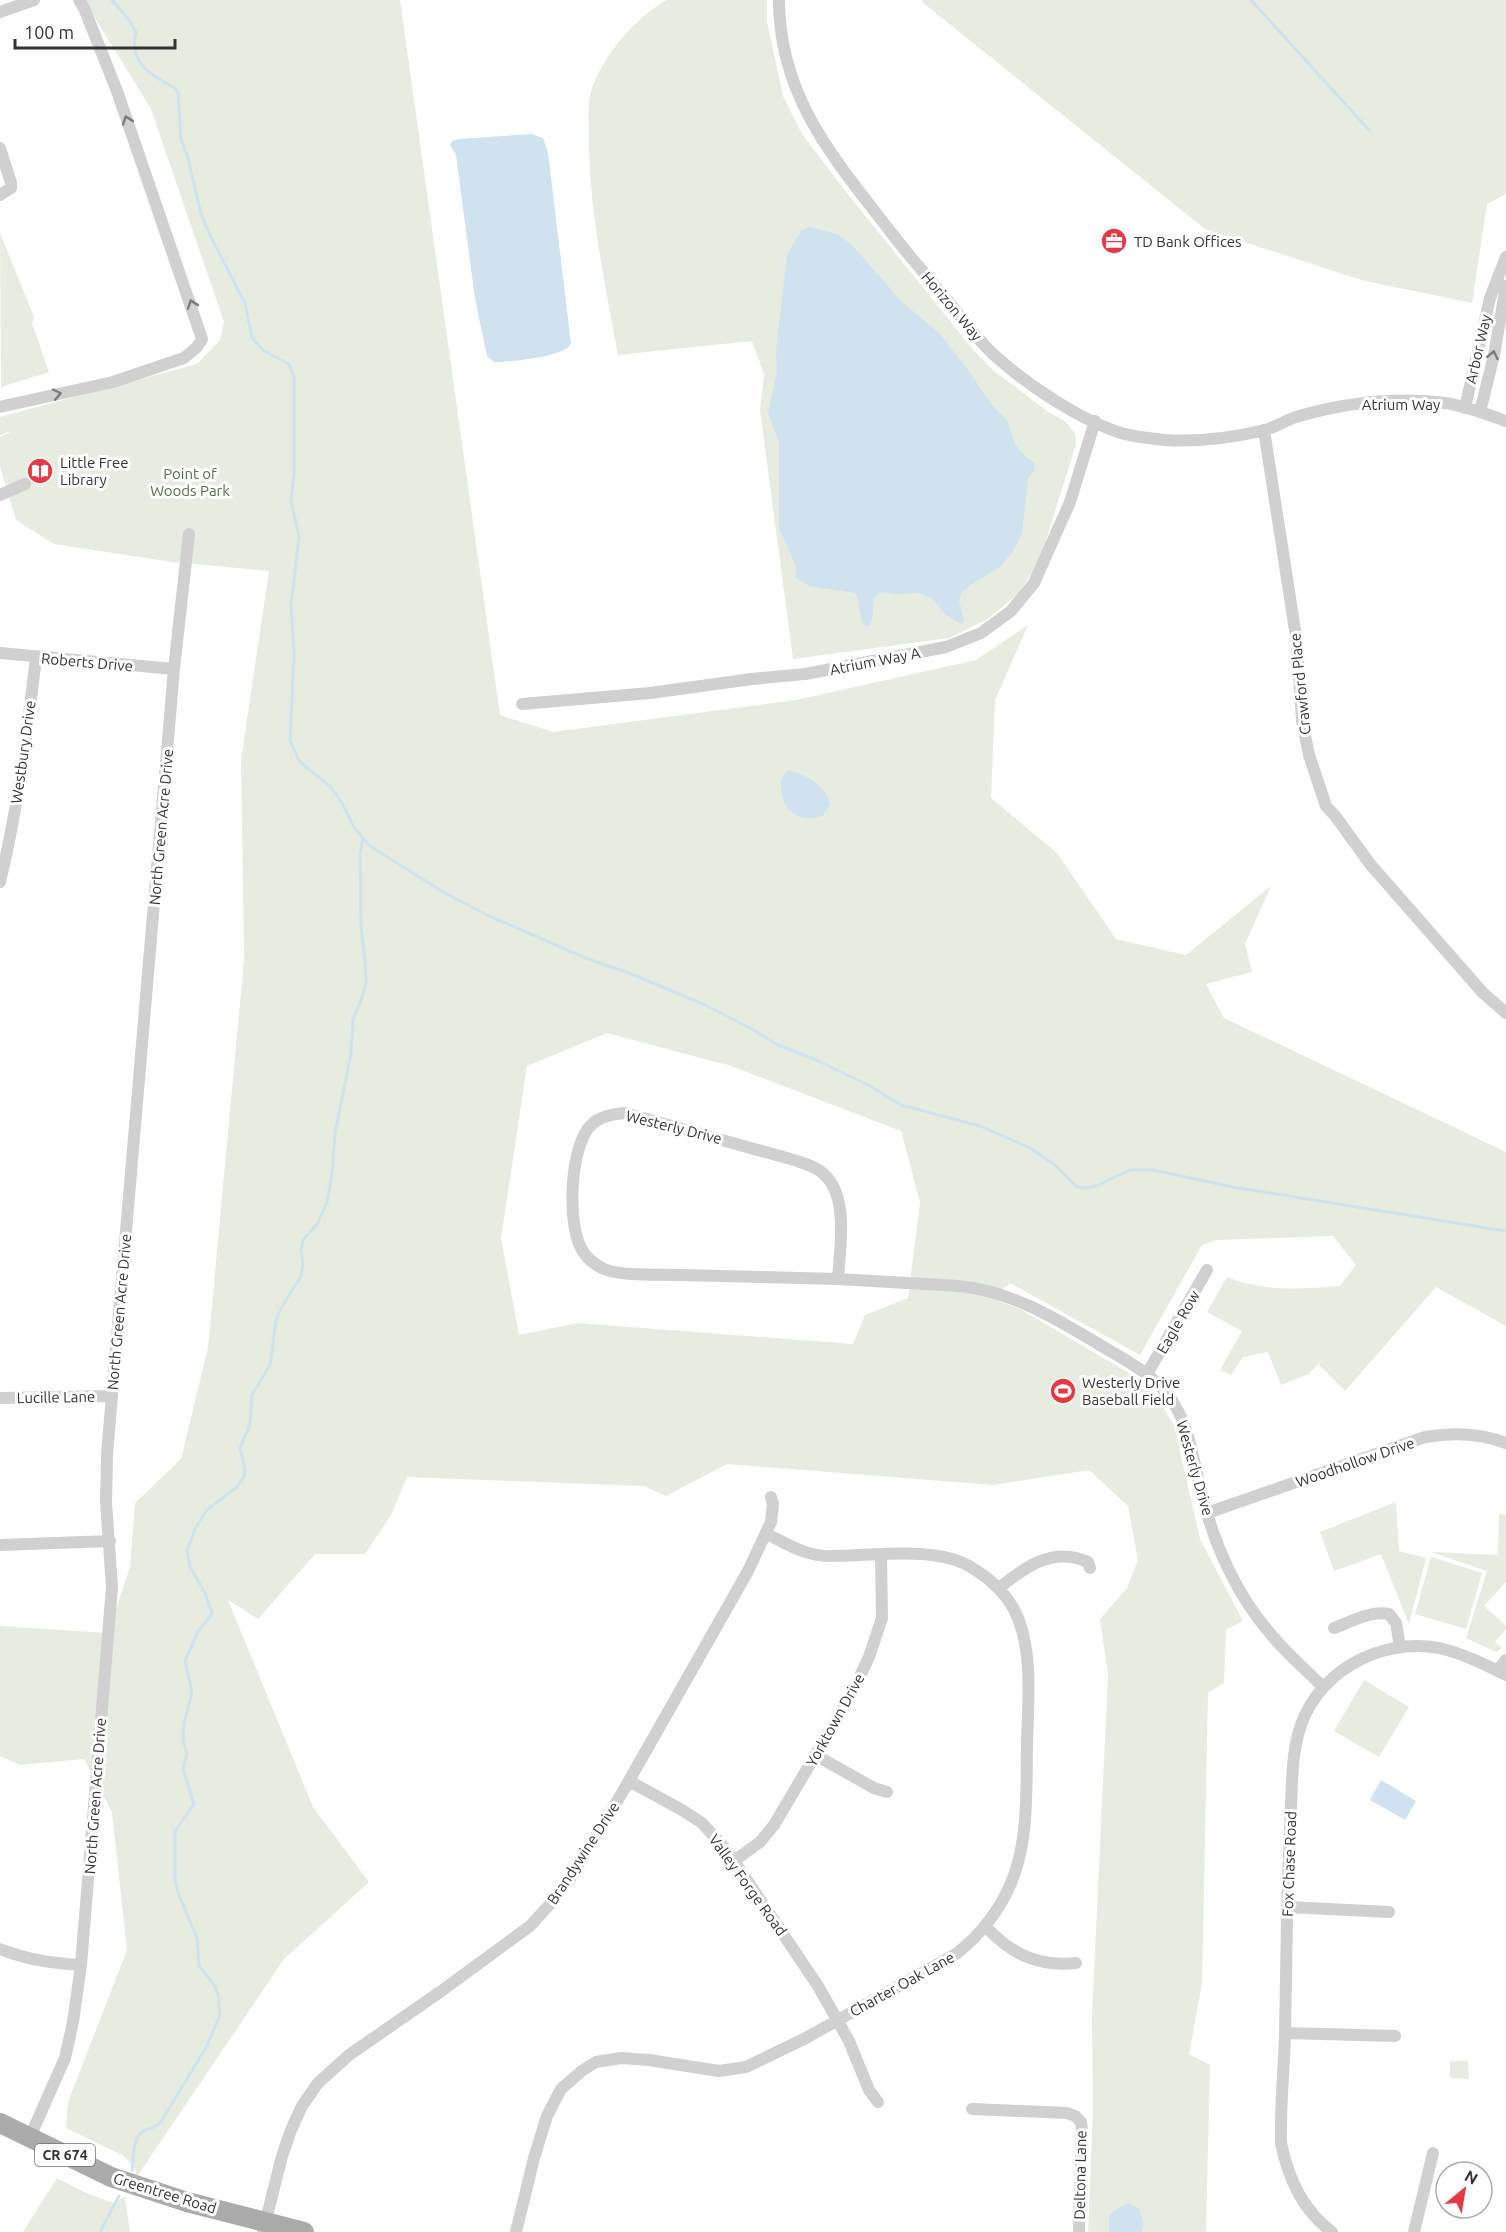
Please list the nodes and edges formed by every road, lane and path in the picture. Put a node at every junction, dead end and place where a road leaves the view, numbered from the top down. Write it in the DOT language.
graph roads {
  1 [pos="34,0"];
  2 [pos="79,0"];
  3 [pos="779,0"];
  4 [pos="0,12"];
  5 [pos="0,148"];
  6 [pos="0,195"];
  7 [pos="1506,257"];
  8 [pos="1506,285"];
  9 [pos="0,407"];
  10 [pos="1465,408"];
  11 [pos="1480,412"];
  12 [pos="1505,420"];
  13 [pos="1095,421"];
  14 [pos="1264,430"];
  15 [pos="25,484"];
  16 [pos="0,495"];
  17 [pos="189,534"];
  18 [pos="0,653"];
  19 [pos="36,658"];
  20 [pos="174,669"];
  21 [pos="522,704"];
  22 [pos="0,882"];
  23 [pos="1506,1013"];
  24 [pos="1207,1270"];
  25 [pos="838,1279"];
  26 [pos="1147,1374"];
  27 [pos="112,1396"];
  28 [pos="0,1398"];
  29 [pos="1506,1443"];
  30 [pos="771,1497"];
  31 [pos="1207,1513"];
  32 [pos="767,1534"];
  33 [pos="110,1541"];
  34 [pos="0,1545"];
  35 [pos="881,1554"];
  36 [pos="1090,1568"];
  37 [pos="999,1588"];
  38 [pos="1334,1628"];
  39 [pos="1400,1647"];
  40 [pos="1506,1660"];
  41 [pos="1502,1672"];
  42 [pos="1323,1687"];
  43 [pos="816,1755"];
  44 [pos="628,1781"];
  45 [pos="887,1792"];
  46 [pos="734,1862"];
  47 [pos="1287,1907"];
  48 [pos="1389,1912"];
  49 [pos="986,1926"];
  50 [pos="0,1949"];
  51 [pos="1077,1963"];
  52 [pos="81,1965"];
  53 [pos="838,2020"];
  54 [pos="1285,2033"];
  55 [pos="1395,2036"];
  56 [pos="878,2102"];
  57 [pos="972,2109"];
  58 [pos="0,2122"];
  59 [pos="30,2138"];
  60 [pos="1433,2152"];
  61 [pos="264,2227"];
  62 [pos="304,2232"];
  63 [pos="516,2232"];
  64 [pos="1079,2232"];
  65 [pos="1332,2232"];
  66 [pos="1414,2232"];
  1 -- 4 [label="street"];
  9 -- 2 [label="street, one-way"];
  3 -- 13 [label="street, Horizon Way"];
  5 -- 6 [label="street"];
  7 -- 10 [label="street, Arbor Way"];
  11 -- 8 [label="street, Arbor Way, one-way"];
  10 -- 11 [label="street, Atrium Way"];
  10 -- 14 [label="street, Atrium Way"];
  11 -- 12 [label="street, Atrium Way"];
  13 -- 14 [label="street, Horizon Way"];
  13 -- 21 [label="street, Atrium Way A"];
  14 -- 23 [label="street, Crawford Place"];
  15 -- 16 [label="street"];
  17 -- 20 [label="street, North Green Acre Drive"];
  18 -- 19 [label="street, Roberts Drive"];
  19 -- 20 [label="street, Roberts Drive"];
  19 -- 22 [label="street, Westbury Drive"];
  20 -- 27 [label="street, North Green Acre Drive"];
  24 -- 26 [label="street, Eagle Row"];
  25 -- 25 [label="street, Westerly Drive"];
  25 -- 26 [label="street, Westerly Drive"];
  26 -- 31 [label="street, Westerly Drive"];
  27 -- 28 [label="street, Lucille Lane"];
  27 -- 33 [label="street, North Green Acre Drive"];
  29 -- 31 [label="street, Woodhollow Drive"];
  30 -- 32 [label="street, Brandywine Drive"];
  31 -- 42 [label="street, Westerly Drive"];
  32 -- 35 [label="street, Charter Oak Lane"];
  32 -- 44 [label="street, Brandywine Drive"];
  33 -- 34 [label="street"];
  33 -- 52 [label="street, North Green Acre Drive"];
  35 -- 37 [label="street, Charter Oak Lane"];
  35 -- 43 [label="street, Yorktown Drive"];
  36 -- 37 [label="street"];
  37 -- 49 [label="street, Charter Oak Lane"];
  38 -- 39 [label="street"];
  39 -- 41 [label="street, Fox Chase Road"];
  39 -- 42 [label="street, Fox Chase Road"];
  40 -- 41 [label="street"];
  42 -- 47 [label="street, Fox Chase Road"];
  43 -- 45 [label="street"];
  43 -- 46 [label="street, Yorktown Drive"];
  44 -- 46 [label="street, Valley Forge Road"];
  44 -- 61 [label="street, Brandywine Drive"];
  46 -- 53 [label="street, Valley Forge Road"];
  47 -- 48 [label="street"];
  47 -- 54 [label="street, Fox Chase Road"];
  49 -- 51 [label="street"];
  49 -- 53 [label="street, Charter Oak Lane"];
  50 -- 52 [label="street"];
  52 -- 59 [label="street, North Green Acre Drive"];
  53 -- 56 [label="street, Valley Forge Road"];
  53 -- 63 [label="street, Charter Oak Lane"];
  54 -- 55 [label="street"];
  54 -- 65 [label="street, Fox Chase Road"];
  57 -- 64 [label="street, Deltona Lane"];
  58 -- 59 [label="main road, Greentree Road / CR 674"];
  59 -- 61 [label="main road, Greentree Road / CR 674"];
  60 -- 66 [label="street"];
  61 -- 62 [label="main road, Greentree Road"];
}
